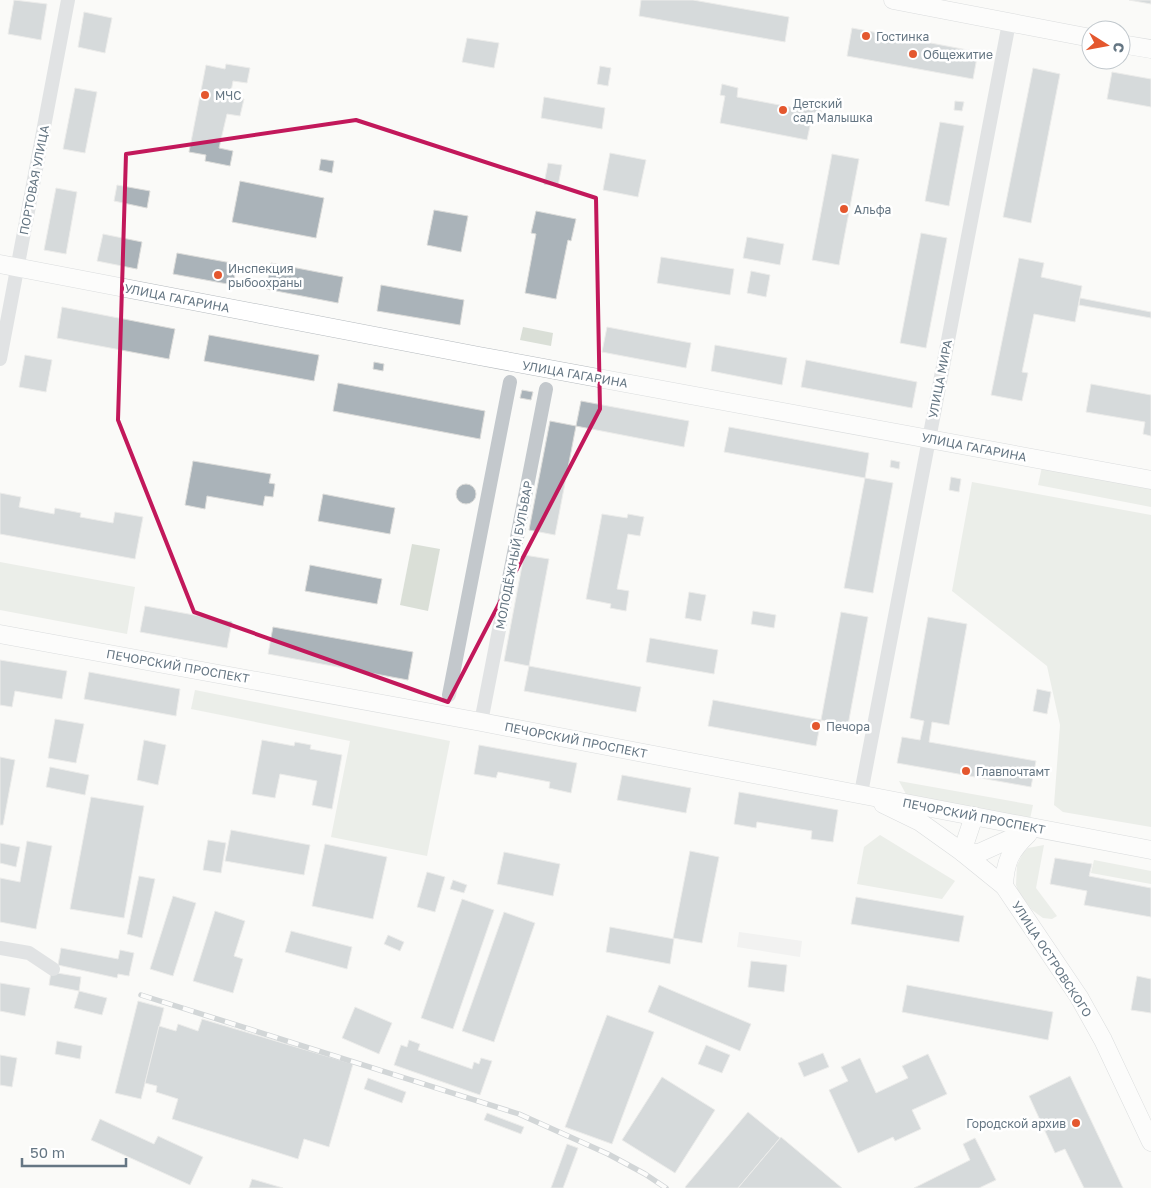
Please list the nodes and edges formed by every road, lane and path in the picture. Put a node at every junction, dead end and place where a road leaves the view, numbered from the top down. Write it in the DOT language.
graph roads {
  1 [pos="68,0"];
  2 [pos="893,0"];
  3 [pos="1009,23"];
  4 [pos="1081,36"];
  5 [pos="1131,46"];
  6 [pos="1151,49"];
  7 [pos="9,266"];
  8 [pos="0,359"];
  9 [pos="510,382"];
  10 [pos="546,389"];
  11 [pos="929,439"];
  12 [pos="1151,480"];
  13 [pos="0,634"];
  14 [pos="449,695"];
  15 [pos="481,722"];
  16 [pos="860,793"];
  17 [pos="944,810"];
  18 [pos="974,816"];
  19 [pos="1034,828"];
  20 [pos="968,833"];
  21 [pos="1151,850"];
  22 [pos="983,851"];
  23 [pos="962,852"];
  24 [pos="1004,886"];
  25 [pos="0,948"];
  26 [pos="53,969"];
  27 [pos="1151,1142"];
  1 -- 7 [label="street, ПОРТОВАЯ УЛИЦА"];
  2 -- 3 [label="main road"];
  3 -- 4 [label="main road"];
  3 -- 11 [label="street, УЛИЦА МИРА"];
  5 -- 6 [label="main road"];
  7 -- 8 [label="street, ПОРТОВАЯ УЛИЦА"];
  7 -- 11 [label="main road, УЛИЦА ГАГАРИНА"];
  9 -- 14 [label="street"];
  10 -- 15 [label="street, МОЛОДЁЖНЫЙ БУЛЬВАР"];
  11 -- 12 [label="main road, УЛИЦА ГАГАРИНА"];
  11 -- 16 [label="street, УЛИЦА МИРА"];
  13 -- 15 [label="main road, ПЕЧОРСКИЙ ПРОСПЕКТ"];
  15 -- 16 [label="main road, ПЕЧОРСКИЙ ПРОСПЕКТ"];
  16 -- 17 [label="main road, ПЕЧОРСКИЙ ПРОСПЕКТ"];
  16 -- 23 [label="main road, УЛИЦА ОСТРОВСКОГО"];
  17 -- 18 [label="main road, ПЕЧОРСКИЙ ПРОСПЕКТ"];
  17 -- 20 [label="main road"];
  18 -- 19 [label="main road, ПЕЧОРСКИЙ ПРОСПЕКТ"];
  18 -- 20 [label="main road"];
  19 -- 21 [label="main road, ПЕЧОРСКИЙ ПРОСПЕКТ"];
  19 -- 22 [label="main road"];
  19 -- 24 [label="main road"];
  20 -- 22 [label="main road"];
  20 -- 23 [label="main road"];
  22 -- 23 [label="main road"];
  22 -- 24 [label="main road"];
  23 -- 24 [label="main road, УЛИЦА ОСТРОВСКОГО"];
  24 -- 27 [label="main road, УЛИЦА ОСТРОВСКОГО"];
  25 -- 26 [label="street"];
}
